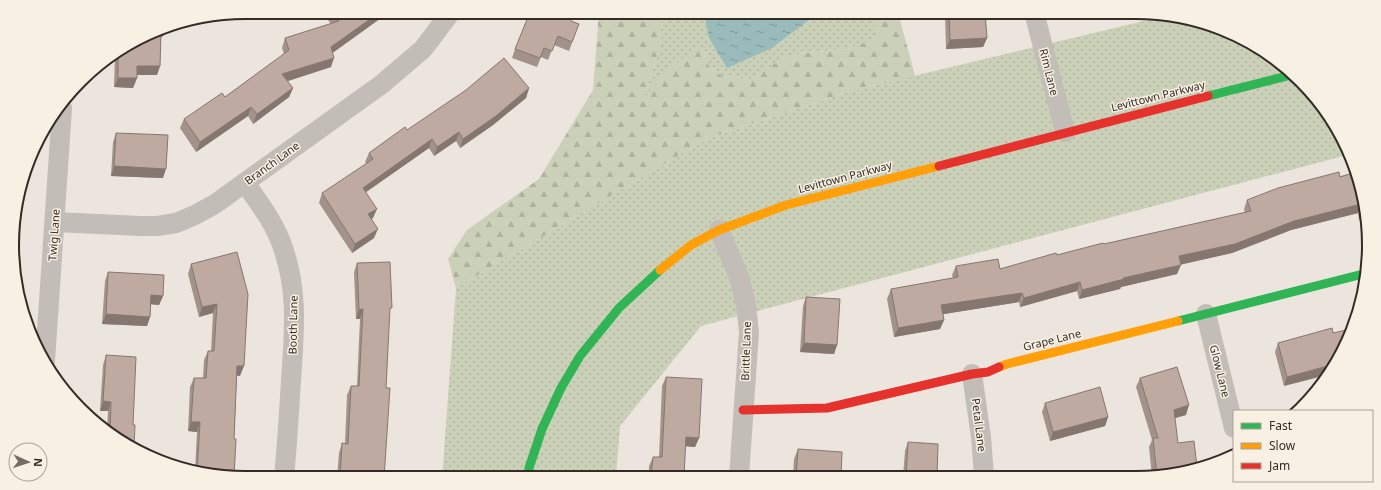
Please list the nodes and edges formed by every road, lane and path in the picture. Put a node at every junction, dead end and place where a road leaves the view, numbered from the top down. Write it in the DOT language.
graph roads {
  1 [pos="446,19"];
  2 [pos="1036,19"];
  3 [pos="1286,76"];
  4 [pos="62,113"];
  5 [pos="1065,132"];
  6 [pos="245,183"];
  7 [pos="55,222"];
  8 [pos="719,230"];
  9 [pos="1360,275"];
  10 [pos="1206,314"];
  11 [pos="46,352"];
  12 [pos="972,374"];
  13 [pos="743,410"];
  14 [pos="1233,424"];
  15 [pos="284,471"];
  16 [pos="529,471"];
  17 [pos="739,471"];
  18 [pos="984,471"];
  1 -- 6 [label="street, Branch Lane"];
  2 -- 5 [label="street, Rim Lane"];
  3 -- 5 [label="street, Levittown Parkway"];
  4 -- 7 [label="street, Twig Lane"];
  5 -- 8 [label="street, Levittown Parkway"];
  6 -- 7 [label="street, Branch Lane"];
  6 -- 15 [label="street, Booth Lane"];
  7 -- 11 [label="street, Twig Lane"];
  8 -- 13 [label="street, Brittle Lane"];
  8 -- 16 [label="street, Levittown Parkway"];
  9 -- 10 [label="street, Grape Lane"];
  10 -- 12 [label="street, Grape Lane"];
  10 -- 14 [label="street, Glow Lane"];
  12 -- 13 [label="street, Grape Lane"];
  12 -- 18 [label="street, Petal Lane"];
  13 -- 17 [label="street, Brittle Lane"];
}
